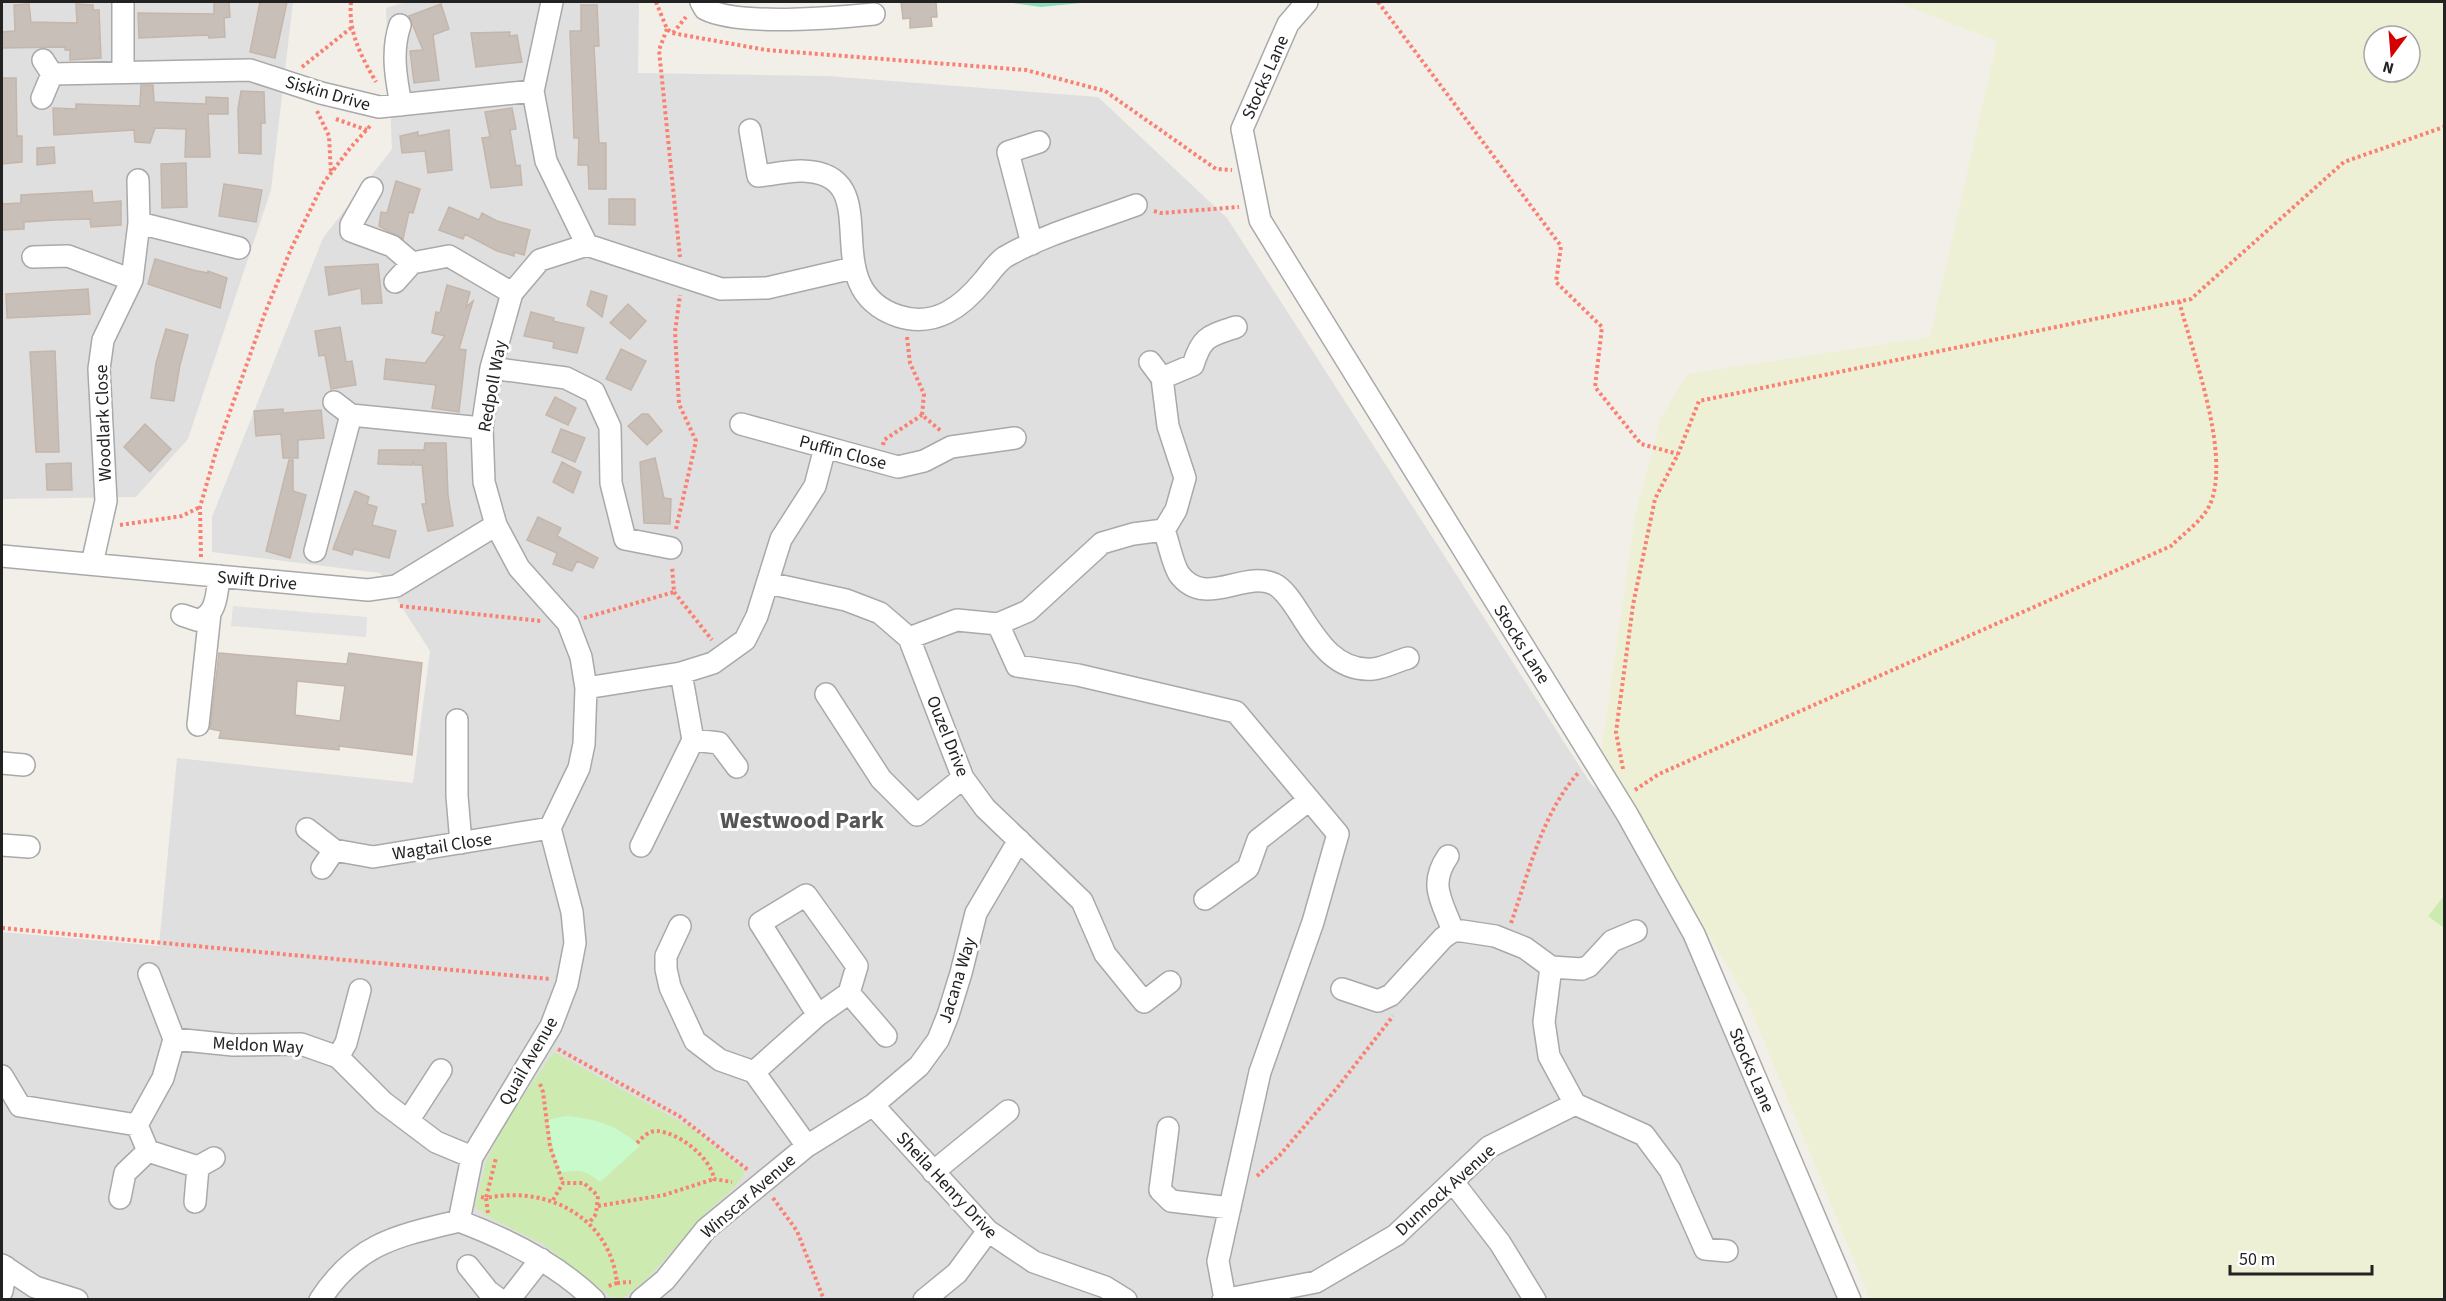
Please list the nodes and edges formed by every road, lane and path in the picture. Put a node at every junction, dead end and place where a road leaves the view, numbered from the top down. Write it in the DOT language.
graph roads {
  1 [pos="123,2"];
  2 [pos="351,2"];
  3 [pos="552,2"];
  4 [pos="656,2"];
  5 [pos="701,2"];
  6 [pos="1307,2"];
  7 [pos="1378,2"];
  8 [pos="874,14"];
  9 [pos="686,17"];
  10 [pos="400,25"];
  11 [pos="667,29"];
  12 [pos="672,33"];
  13 [pos="123,71"];
  14 [pos="533,92"];
  15 [pos="42,98"];
  16 [pos="392,106"];
  17 [pos="318,112"];
  18 [pos="2445,127"];
  19 [pos="367,130"];
  20 [pos="750,130"];
  21 [pos="1039,142"];
  22 [pos="1250,172"];
  23 [pos="138,180"];
  24 [pos="372,188"];
  25 [pos="1136,205"];
  26 [pos="1257,206"];
  27 [pos="139,223"];
  28 [pos="1032,244"];
  29 [pos="587,245"];
  30 [pos="239,248"];
  31 [pos="33,257"];
  32 [pos="412,263"];
  33 [pos="853,268"];
  34 [pos="682,277"];
  35 [pos="132,280"];
  36 [pos="395,282"];
  37 [pos="512,293"];
  38 [pos="2179,301"];
  39 [pos="906,318"];
  40 [pos="1236,327"];
  41 [pos="491,368"];
  42 [pos="922,416"];
  43 [pos="741,424"];
  44 [pos="482,428"];
  45 [pos="1015,438"];
  46 [pos="951,447"];
  47 [pos="825,448"];
  48 [pos="1678,454"];
  49 [pos="878,462"];
  50 [pos="200,507"];
  51 [pos="100,525"];
  52 [pos="496,525"];
  53 [pos="1164,530"];
  54 [pos="671,548"];
  55 [pos="315,551"];
  56 [pos="2,556"];
  57 [pos="92,564"];
  58 [pos="211,575"];
  59 [pos="768,583"];
  60 [pos="674,592"];
  61 [pos="210,613"];
  62 [pos="182,615"];
  63 [pos="568,623"];
  64 [pos="998,624"];
  65 [pos="909,638"];
  66 [pos="724,655"];
  67 [pos="1408,658"];
  68 [pos="681,673"];
  69 [pos="586,688"];
  70 [pos="826,694"];
  71 [pos="457,720"];
  72 [pos="198,725"];
  73 [pos="693,740"];
  74 [pos="1589,753"];
  75 [pos="2,763"];
  76 [pos="24,765"];
  77 [pos="737,767"];
  78 [pos="1625,776"];
  79 [pos="963,778"];
  80 [pos="1309,800"];
  81 [pos="1627,814"];
  82 [pos="550,828"];
  83 [pos="307,829"];
  84 [pos="1019,840"];
  85 [pos="461,843"];
  86 [pos="2,845"];
  87 [pos="641,846"];
  88 [pos="29,847"];
  89 [pos="334,850"];
  90 [pos="1448,856"];
  91 [pos="322,868"];
  92 [pos="1205,899"];
  93 [pos="680,926"];
  94 [pos="2,928"];
  95 [pos="1453,931"];
  96 [pos="1636,931"];
  97 [pos="1505,939"];
  98 [pos="1551,967"];
  99 [pos="149,974"];
  100 [pos="568,980"];
  101 [pos="1170,981"];
  102 [pos="1342,989"];
  103 [pos="360,990"];
  104 [pos="849,993"];
  105 [pos="1395,1014"];
  106 [pos="818,1015"];
  107 [pos="886,1036"];
  108 [pos="174,1039"];
  109 [pos="554,1047"];
  110 [pos="338,1057"];
  111 [pos="441,1070"];
  112 [pos="754,1072"];
  113 [pos="539,1075"];
  114 [pos="2,1076"];
  115 [pos="540,1084"];
  116 [pos="534,1093"];
  117 [pos="1575,1104"];
  118 [pos="873,1105"];
  119 [pos="1008,1111"];
  120 [pos="408,1121"];
  121 [pos="137,1125"];
  122 [pos="1168,1128"];
  123 [pos="637,1143"];
  124 [pos="807,1146"];
  125 [pos="148,1151"];
  126 [pos="498,1155"];
  127 [pos="472,1157"];
  128 [pos="933,1172"];
  129 [pos="714,1179"];
  130 [pos="739,1179"];
  131 [pos="754,1179"];
  132 [pos="733,1182"];
  133 [pos="1453,1182"];
  134 [pos="563,1183"];
  135 [pos="1236,1183"];
  136 [pos="724,1186"];
  137 [pos="120,1198"];
  138 [pos="486,1198"];
  139 [pos="553,1200"];
  140 [pos="195,1202"];
  141 [pos="598,1206"];
  142 [pos="1230,1209"];
  143 [pos="459,1221"];
  144 [pos="589,1223"];
  145 [pos="988,1232"];
  146 [pos="492,1233"];
  147 [pos="1727,1251"];
  148 [pos="542,1259"];
  149 [pos="4,1266"];
  150 [pos="468,1266"];
  151 [pos="639,1276"];
  152 [pos="617,1283"];
  153 [pos="1319,1291"];
  154 [pos="2,1292"];
  155 [pos="592,1298"];
  156 [pos="76,1299"];
  157 [pos="320,1299"];
  158 [pos="500,1299"];
  159 [pos="509,1299"];
  160 [pos="641,1299"];
  161 [pos="824,1299"];
  162 [pos="924,1299"];
  163 [pos="1126,1299"];
  164 [pos="1224,1299"];
  165 [pos="1535,1299"];
  166 [pos="1850,1299"];
  1 -- 13 [label="street"];
  2 -- 16 [label="path"];
  3 -- 14 [label="street"];
  4 -- 11 [label="path"];
  5 -- 8 [label="street"];
  6 -- 22 [label="street, Stocks Lane"];
  7 -- 48 [label="path"];
  9 -- 12 [label="path"];
  10 -- 16 [label="street"];
  11 -- 12 [label="path"];
  11 -- 34 [label="path"];
  12 -- 22 [label="path"];
  13 -- 15 [label="street, Siskin Drive"];
  13 -- 16 [label="street, Siskin Drive"];
  14 -- 16 [label="street, Siskin Drive"];
  14 -- 29 [label="street"];
  16 -- 19 [label="path"];
  17 -- 19 [label="path"];
  18 -- 38 [label="path"];
  19 -- 50 [label="path"];
  20 -- 33 [label="street"];
  21 -- 28 [label="street"];
  22 -- 26 [label="street, Stocks Lane"];
  23 -- 27 [label="street, Woodlark Close"];
  24 -- 32 [label="street"];
  25 -- 26 [label="path"];
  25 -- 28 [label="street"];
  26 -- 74 [label="street, Stocks Lane"];
  27 -- 30 [label="street"];
  27 -- 35 [label="street, Woodlark Close"];
  28 -- 39 [label="street"];
  29 -- 34 [label="street"];
  29 -- 37 [label="street, Redpoll Way"];
  31 -- 35 [label="street"];
  32 -- 36 [label="street"];
  32 -- 37 [label="street"];
  33 -- 34 [label="street"];
  33 -- 39 [label="street"];
  34 -- 54 [label="path"];
  35 -- 51 [label="street, Woodlark Close"];
  37 -- 41 [label="street, Redpoll Way"];
  38 -- 48 [label="path"];
  38 -- 81 [label="path"];
  39 -- 42 [label="path"];
  40 -- 53 [label="street"];
  41 -- 44 [label="street, Redpoll Way"];
  41 -- 54 [label="street"];
  42 -- 46 [label="path"];
  42 -- 49 [label="path"];
  43 -- 47 [label="street, Puffin Close"];
  44 -- 52 [label="street, Redpoll Way"];
  44 -- 55 [label="street"];
  45 -- 46 [label="street, Puffin Close"];
  46 -- 49 [label="street, Puffin Close"];
  47 -- 49 [label="street, Puffin Close"];
  47 -- 59 [label="street"];
  48 -- 78 [label="path"];
  50 -- 51 [label="path"];
  50 -- 58 [label="path"];
  51 -- 57 [label="street, Woodlark Close"];
  52 -- 58 [label="street, Swift Drive"];
  52 -- 63 [label="street, Redpoll Way"];
  53 -- 64 [label="street"];
  53 -- 67 [label="street"];
  54 -- 60 [label="path"];
  56 -- 57 [label="street, Swift Drive"];
  57 -- 58 [label="street, Swift Drive"];
  58 -- 61 [label="street"];
  59 -- 65 [label="street, Ouzel Drive"];
  59 -- 66 [label="street"];
  60 -- 63 [label="path"];
  60 -- 66 [label="path"];
  61 -- 62 [label="street"];
  61 -- 72 [label="street"];
  63 -- 69 [label="street, Redpoll Way"];
  64 -- 65 [label="street"];
  64 -- 80 [label="street"];
  65 -- 79 [label="street, Ouzel Drive"];
  66 -- 68 [label="street"];
  68 -- 69 [label="street"];
  68 -- 73 [label="street"];
  69 -- 82 [label="street"];
  70 -- 79 [label="street"];
  71 -- 85 [label="street"];
  73 -- 77 [label="street"];
  73 -- 87 [label="street"];
  74 -- 81 [label="street, Stocks Lane"];
  74 -- 97 [label="path"];
  75 -- 76 [label="street"];
  79 -- 84 [label="street, Ouzel Drive"];
  80 -- 92 [label="street"];
  80 -- 135 [label="street"];
  81 -- 166 [label="street, Stocks Lane"];
  82 -- 85 [label="street, Wagtail Close"];
  82 -- 100 [label="street, Quail Avenue"];
  83 -- 89 [label="street, Wagtail Close"];
  84 -- 101 [label="street, Ouzel Drive"];
  84 -- 118 [label="street, Jacana Way"];
  85 -- 89 [label="street, Wagtail Close"];
  86 -- 88 [label="street"];
  89 -- 91 [label="street"];
  90 -- 95 [label="street"];
  93 -- 112 [label="street"];
  94 -- 100 [label="path"];
  95 -- 97 [label="street"];
  95 -- 102 [label="street"];
  96 -- 98 [label="street"];
  97 -- 98 [label="street"];
  98 -- 117 [label="street"];
  99 -- 108 [label="street"];
  100 -- 127 [label="street, Quail Avenue"];
  103 -- 110 [label="street"];
  104 -- 106 [label="street"];
  104 -- 106 [label="street"];
  104 -- 107 [label="street"];
  105 -- 135 [label="path"];
  106 -- 112 [label="street"];
  108 -- 110 [label="street, Meldon Way"];
  108 -- 121 [label="street"];
  109 -- 131 [label="path"];
  110 -- 120 [label="street, Meldon Way"];
  111 -- 120 [label="street"];
  112 -- 124 [label="street"];
  113 -- 115 [label="path"];
  114 -- 121 [label="street"];
  115 -- 116 [label="path"];
  115 -- 134 [label="path"];
  117 -- 133 [label="street, Dunnock Avenue"];
  117 -- 147 [label="street"];
  118 -- 124 [label="street, Jacana Way"];
  118 -- 128 [label="street, Sheila Henry Drive"];
  119 -- 128 [label="street"];
  120 -- 127 [label="street, Meldon Way"];
  121 -- 125 [label="street"];
  122 -- 142 [label="street"];
  123 -- 129 [label="path"];
  124 -- 131 [label="street, Winscar Avenue"];
  125 -- 137 [label="street"];
  125 -- 140 [label="street"];
  126 -- 138 [label="path"];
  127 -- 143 [label="street, Quail Avenue"];
  128 -- 145 [label="street, Sheila Henry Drive"];
  129 -- 132 [label="path"];
  129 -- 141 [label="path"];
  130 -- 132 [label="path"];
  131 -- 160 [label="street, Winscar Avenue"];
  131 -- 161 [label="path"];
  132 -- 136 [label="path"];
  133 -- 153 [label="street, Dunnock Avenue"];
  133 -- 165 [label="street"];
  134 -- 139 [label="path"];
  134 -- 141 [label="path"];
  135 -- 142 [label="street"];
  138 -- 139 [label="path"];
  138 -- 146 [label="path"];
  139 -- 144 [label="path"];
  141 -- 144 [label="path"];
  142 -- 164 [label="street"];
  143 -- 146 [label="street"];
  143 -- 157 [label="street"];
  144 -- 152 [label="path"];
  145 -- 162 [label="street"];
  145 -- 163 [label="street, Sheila Henry Drive"];
  146 -- 148 [label="street"];
  148 -- 155 [label="street"];
  148 -- 159 [label="street"];
  149 -- 154 [label="street"];
  149 -- 156 [label="street"];
  150 -- 158 [label="street"];
  151 -- 152 [label="path"];
  152 -- 155 [label="path"];
  153 -- 164 [label="street, Dunnock Avenue"];
}
